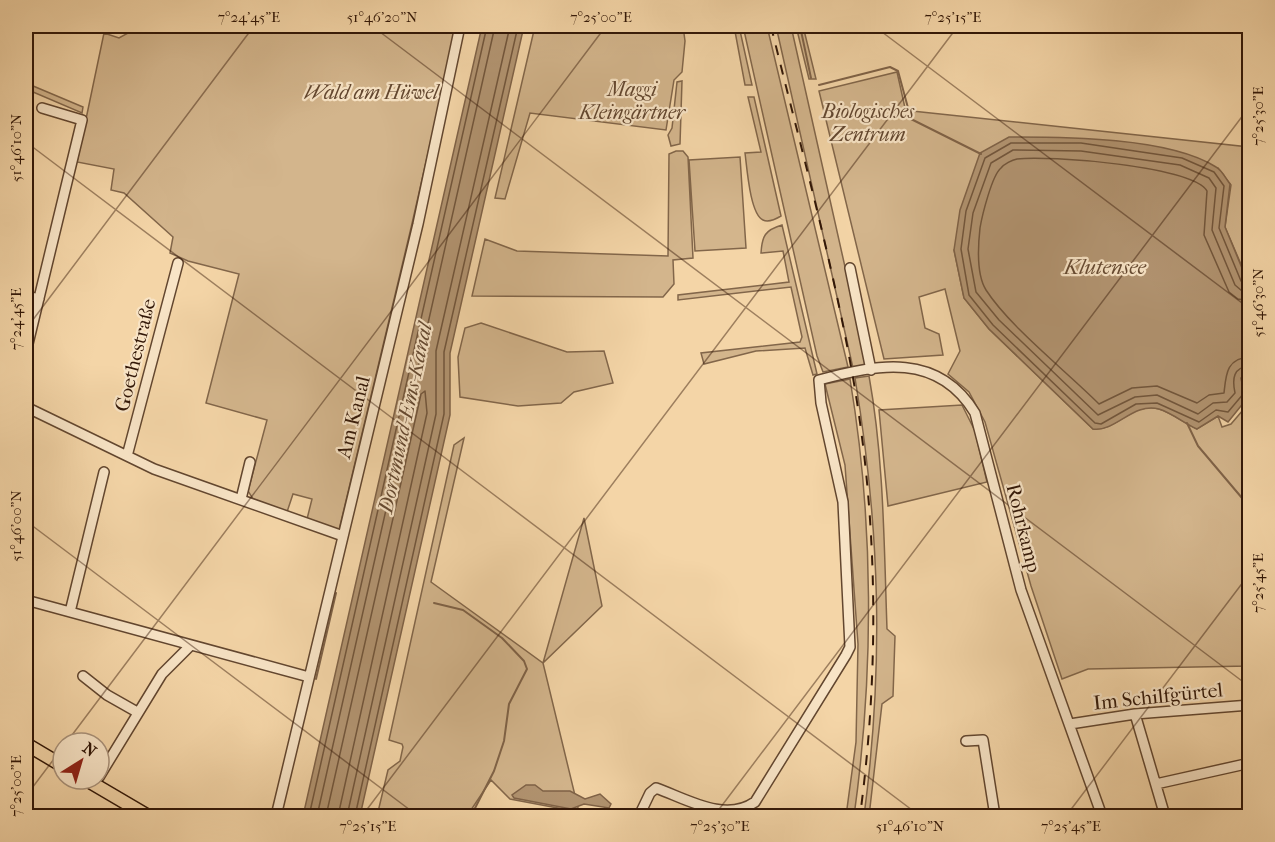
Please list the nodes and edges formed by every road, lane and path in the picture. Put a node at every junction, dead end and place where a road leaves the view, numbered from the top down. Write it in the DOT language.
graph roads {
  1 [pos="460,26"];
  2 [pos="42,108"];
  3 [pos="178,263"];
  4 [pos="850,268"];
  5 [pos="26,296"];
  6 [pos="39,299"];
  7 [pos="26,352"];
  8 [pos="871,370"];
  9 [pos="26,407"];
  10 [pos="127,456"];
  11 [pos="250,462"];
  12 [pos="104,472"];
  13 [pos="241,499"];
  14 [pos="343,536"];
  15 [pos="26,600"];
  16 [pos="70,612"];
  17 [pos="191,645"];
  18 [pos="83,676"];
  19 [pos="309,677"];
  20 [pos="1250,705"];
  21 [pos="137,712"];
  22 [pos="1135,714"];
  23 [pos="1070,724"];
  24 [pos="966,741"];
  25 [pos="26,744"];
  26 [pos="111,753"];
  27 [pos="51,759"];
  28 [pos="1250,764"];
  29 [pos="1156,784"];
  30 [pos="110,791"];
  31 [pos="148,816"];
  32 [pos="276,816"];
  33 [pos="639,816"];
  34 [pos="995,816"];
  35 [pos="1102,816"];
  36 [pos="1165,816"];
  1 -- 14 [label="street, Am Kanal"];
  2 -- 6 [label="street"];
  3 -- 10 [label="street, Goethestraße"];
  4 -- 8 [label="street"];
  5 -- 6 [label="street"];
  6 -- 7 [label="street"];
  8 -- 23 [label="street, Rohrkamp"];
  8 -- 33 [label="street, Rohrkamp"];
  9 -- 10 [label="street"];
  10 -- 13 [label="street"];
  11 -- 13 [label="street"];
  12 -- 16 [label="street"];
  13 -- 14 [label="street"];
  14 -- 19 [label="street, Am Kanal"];
  15 -- 16 [label="street"];
  16 -- 17 [label="street"];
  17 -- 19 [label="street"];
  17 -- 21 [label="street"];
  18 -- 21 [label="street"];
  19 -- 32 [label="street, Am Kanal"];
  20 -- 22 [label="street, Im Schilfgürtel"];
  21 -- 26 [label="street"];
  22 -- 23 [label="street, Im Schilfgürtel"];
  22 -- 29 [label="street"];
  23 -- 35 [label="street, Rohrkamp"];
  24 -- 34 [label="street"];
  25 -- 27 [label="main road"];
  28 -- 29 [label="street"];
  29 -- 36 [label="street"];
  30 -- 31 [label="main road"];
}
